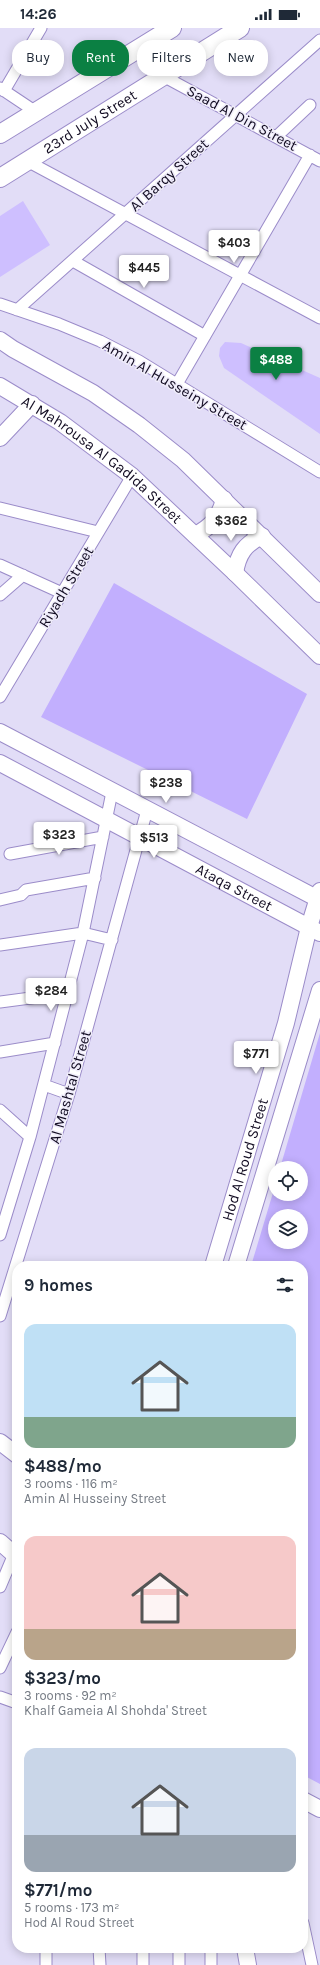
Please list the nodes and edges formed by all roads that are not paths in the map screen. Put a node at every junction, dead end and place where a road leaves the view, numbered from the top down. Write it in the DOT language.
graph roads {
  1 [pos="41,28"];
  2 [pos="172,28"];
  3 [pos="240,28"];
  4 [pos="320,40"];
  5 [pos="206,49"];
  6 [pos="163,76"];
  7 [pos="2,89"];
  8 [pos="310,105"];
  9 [pos="36,112"];
  10 [pos="237,114"];
  11 [pos="0,134"];
  12 [pos="276,136"];
  13 [pos="315,158"];
  14 [pos="27,161"];
  15 [pos="0,178"];
  16 [pos="126,214"];
  17 [pos="73,261"];
  18 [pos="241,276"];
  19 [pos="0,304"];
  20 [pos="17,310"];
  21 [pos="320,318"];
  22 [pos="205,336"];
  23 [pos="0,340"];
  24 [pos="177,384"];
  25 [pos="0,386"];
  26 [pos="32,404"];
  27 [pos="0,438"];
  28 [pos="320,472"];
  29 [pos="132,476"];
  30 [pos="224,499"];
  31 [pos="0,508"];
  32 [pos="98,532"];
  33 [pos="195,535"];
  34 [pos="262,536"];
  35 [pos="0,565"];
  36 [pos="235,573"];
  37 [pos="23,575"];
  38 [pos="62,592"];
  39 [pos="320,594"];
  40 [pos="0,595"];
  41 [pos="320,656"];
  42 [pos="0,697"];
  43 [pos="0,732"];
  44 [pos="0,763"];
  45 [pos="112,792"];
  46 [pos="147,810"];
  47 [pos="107,819"];
  48 [pos="140,836"];
  49 [pos="103,837"];
  50 [pos="10,854"];
  51 [pos="95,878"];
  52 [pos="319,897"];
  53 [pos="0,900"];
  54 [pos="314,930"];
  55 [pos="83,933"];
  56 [pos="112,940"];
  57 [pos="0,945"];
  58 [pos="320,990"];
  59 [pos="68,992"];
  60 [pos="0,1002"];
  61 [pos="55,1043"];
  62 [pos="0,1052"];
  63 [pos="44,1085"];
  64 [pos="69,1094"];
  65 [pos="0,1110"];
  66 [pos="30,1137"];
  67 [pos="0,1235"];
  68 [pos="17,1261"];
  69 [pos="215,1261"];
  70 [pos="238,1261"];
  71 [pos="12,1277"];
  72 [pos="0,1316"];
  73 [pos="0,1442"];
  74 [pos="12,1451"];
  75 [pos="0,1542"];
  76 [pos="12,1553"];
  77 [pos="12,1562"];
  78 [pos="0,1587"];
  79 [pos="12,1643"];
  80 [pos="0,1668"];
  81 [pos="0,1697"];
  82 [pos="12,1699"];
  83 [pos="308,1803"];
  84 [pos="320,1809"];
  85 [pos="308,1946"];
  86 [pos="46,1953"];
  87 [pos="99,1953"];
  88 [pos="143,1953"];
  89 [pos="179,1953"];
  90 [pos="211,1953"];
  91 [pos="245,1953"];
  92 [pos="46,1965"];
  93 [pos="100,1965"];
  94 [pos="143,1965"];
  95 [pos="180,1965"];
  96 [pos="211,1965"];
  97 [pos="248,1965"];
  98 [pos="312,1965"];
  1 -- 7 [label="street"];
  2 -- 9 [label="main road"];
  3 -- 5 [label="main road, 23rd July Street"];
  4 -- 10 [label="street, Al Barqy Street"];
  6 -- 10 [label="street, Saad Al Din Street"];
  6 -- 14 [label="main road, 23rd July Street"];
  7 -- 9 [label="street"];
  8 -- 12 [label="street"];
  9 -- 11 [label="main road"];
  10 -- 12 [label="street, Saad Al Din Street"];
  10 -- 16 [label="street, Al Barqy Street"];
  12 -- 13 [label="street, Saad Al Din Street"];
  13 -- 18 [label="street"];
  14 -- 15 [label="main road, 23rd July Street"];
  14 -- 16 [label="street"];
  16 -- 17 [label="street, Al Barqy Street"];
  16 -- 18 [label="street"];
  17 -- 20 [label="street, Al Barqy Street"];
  17 -- 22 [label="street"];
  18 -- 21 [label="street"];
  18 -- 22 [label="street"];
  19 -- 20 [label="street, Amin Al Husseiny Street"];
  20 -- 24 [label="street, Amin Al Husseiny Street"];
  22 -- 24 [label="street"];
  23 -- 30 [label="main road"];
  24 -- 28 [label="street, Amin Al Husseiny Street"];
  25 -- 26 [label="main road, Al Mahrousa Al Gadida Street"];
  26 -- 27 [label="main road"];
  26 -- 29 [label="main road, Al Mahrousa Al Gadida Street"];
  29 -- 32 [label="street, Riyadh Street"];
  29 -- 33 [label="main road, Al Mahrousa Al Gadida Street"];
  30 -- 33 [label="main road"];
  30 -- 34 [label="main road"];
  31 -- 32 [label="street"];
  32 -- 38 [label="street, Riyadh Street"];
  33 -- 36 [label="main road, Al Mahrousa Al Gadida Street"];
  34 -- 36 [label="main road"];
  34 -- 39 [label="main road"];
  35 -- 37 [label="street"];
  36 -- 41 [label="main road, Al Mahrousa Al Gadida Street"];
  37 -- 38 [label="street"];
  37 -- 40 [label="street"];
  38 -- 42 [label="street, Riyadh Street"];
  43 -- 45 [label="main road, Ataqa Street"];
  44 -- 47 [label="main road, Ataqa Street"];
  45 -- 46 [label="main road, Ataqa Street"];
  45 -- 47 [label="street, Al Mashtal Street"];
  46 -- 48 [label="street, Al Mashtal Street"];
  46 -- 52 [label="main road, Ataqa Street"];
  47 -- 48 [label="main road, Ataqa Street"];
  47 -- 49 [label="street, Al Mashtal Street"];
  48 -- 54 [label="main road, Ataqa Street"];
  48 -- 56 [label="street, Al Mashtal Street"];
  49 -- 50 [label="street"];
  49 -- 51 [label="street, Al Mashtal Street"];
  51 -- 53 [label="street"];
  51 -- 55 [label="street, Al Mashtal Street"];
  52 -- 54 [label="main road, Hod Al Roud Street"];
  54 -- 69 [label="main road, Hod Al Roud Street"];
  55 -- 56 [label="street"];
  55 -- 57 [label="street"];
  55 -- 59 [label="street, Al Mashtal Street"];
  56 -- 64 [label="street, Al Mashtal Street"];
  58 -- 70 [label="main road, Hod Al Roud Street"];
  59 -- 60 [label="street"];
  59 -- 61 [label="street, Al Mashtal Street"];
  61 -- 62 [label="street"];
  61 -- 63 [label="street, Al Mashtal Street"];
  63 -- 64 [label="street"];
  63 -- 66 [label="street, Al Mashtal Street"];
  64 -- 68 [label="street, Al Mashtal Street"];
  65 -- 66 [label="street"];
  66 -- 67 [label="street, Al Mashtal Street"];
  71 -- 72 [label="street, Al Mashtal Street"];
  73 -- 74 [label="main road"];
  75 -- 76 [label="main road"];
  77 -- 78 [label="street"];
  79 -- 80 [label="street"];
  81 -- 82 [label="street"];
  83 -- 84 [label="main road"];
  85 -- 98 [label="street"];
  86 -- 92 [label="street"];
  87 -- 93 [label="street"];
  88 -- 94 [label="street"];
  89 -- 95 [label="street"];
  90 -- 96 [label="street"];
  91 -- 97 [label="main road"];
}
